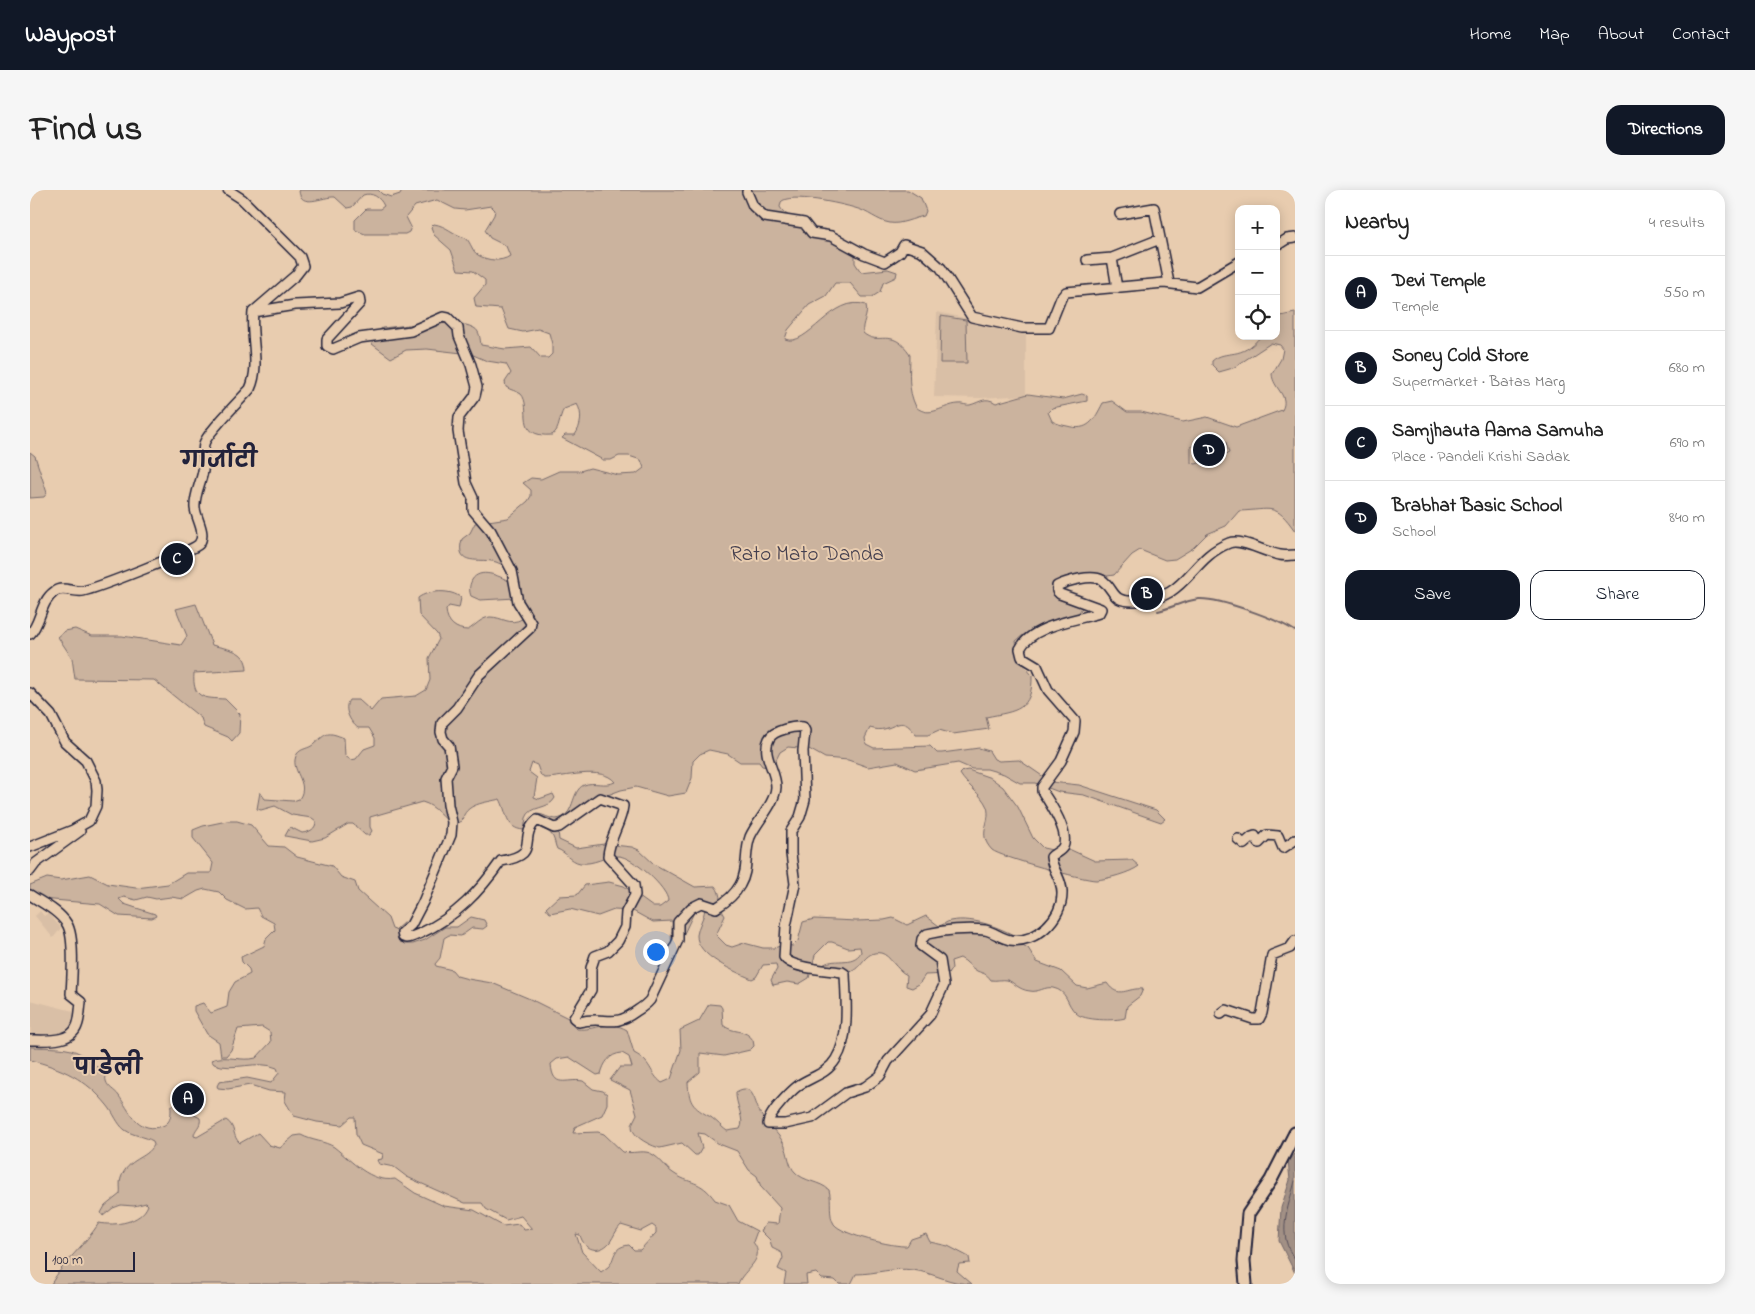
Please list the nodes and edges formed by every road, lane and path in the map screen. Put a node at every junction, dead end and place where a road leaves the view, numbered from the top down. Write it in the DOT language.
graph roads {
  1 [pos="228,190"];
  2 [pos="747,192"];
  3 [pos="1120,214"];
  4 [pos="1295,238"];
  5 [pos="1160,240"];
  6 [pos="1280,243"];
  7 [pos="1112,258"];
  8 [pos="1088,260"];
  9 [pos="1235,264"];
  10 [pos="1169,283"];
  11 [pos="1117,288"];
  12 [pos="253,312"];
  13 [pos="1295,555"];
  14 [pos="30,634"];
  15 [pos="30,693"];
  16 [pos="89,821"];
  17 [pos="1238,839"];
  18 [pos="1295,840"];
  19 [pos="30,847"];
  20 [pos="30,871"];
  21 [pos="30,895"];
  22 [pos="1295,941"];
  23 [pos="1221,1014"];
  24 [pos="30,1040"];
  25 [pos="1295,1133"];
  26 [pos="1246,1284"];
  1 -- 12 [label="street"];
  2 -- 11 [label="street"];
  3 -- 5 [label="street"];
  4 -- 6 [label="street"];
  5 -- 7 [label="street"];
  5 -- 10 [label="street"];
  7 -- 8 [label="street"];
  7 -- 11 [label="street"];
  9 -- 10 [label="street"];
  10 -- 11 [label="street"];
  12 -- 13 [label="street"];
  12 -- 14 [label="street"];
  15 -- 16 [label="street"];
  16 -- 19 [label="street"];
  16 -- 20 [label="street"];
  17 -- 18 [label="street"];
  21 -- 24 [label="street"];
  22 -- 23 [label="street"];
  25 -- 26 [label="main road"];
}
